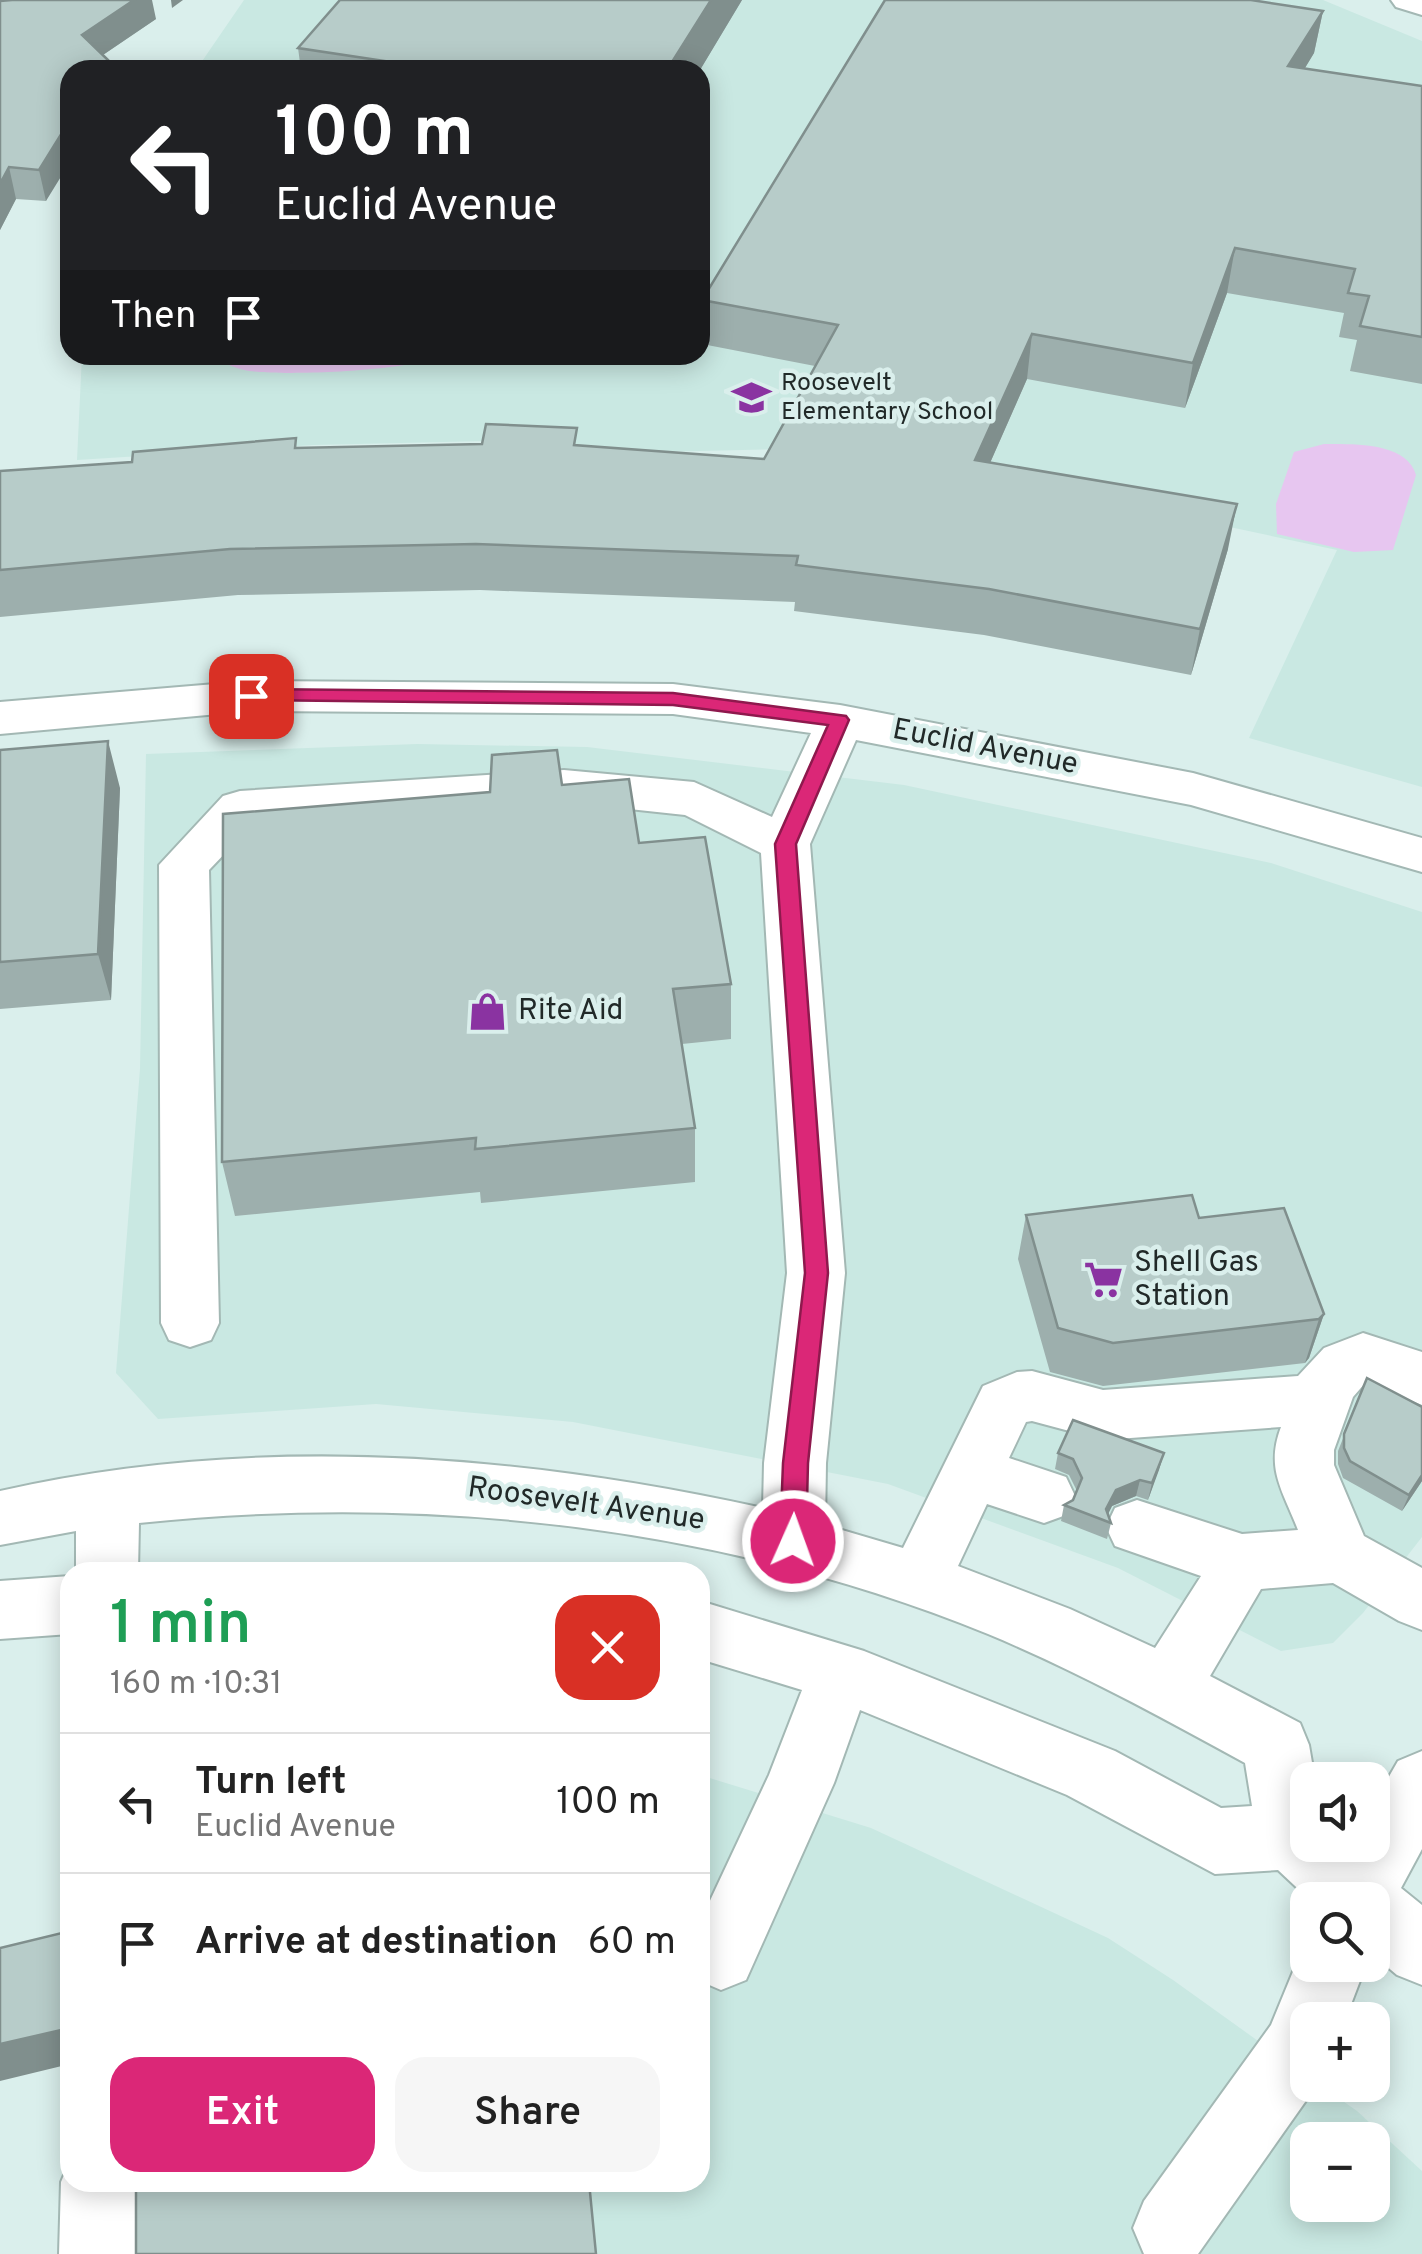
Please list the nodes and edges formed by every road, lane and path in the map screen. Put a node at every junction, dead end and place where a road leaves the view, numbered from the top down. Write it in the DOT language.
graph roads {
  1 [pos="1408,0"];
  2 [pos="1422,6"];
  3 [pos="0,718"];
  4 [pos="840,720"];
  5 [pos="785,844"];
  6 [pos="1422,855"];
  7 [pos="190,1323"];
  8 [pos="1422,1380"];
  9 [pos="1325,1392"];
  10 [pos="970,1472"];
  11 [pos="1044,1496"];
  12 [pos="108,1500"];
  13 [pos="0,1518"];
  14 [pos="1138,1527"];
  15 [pos="793,1541"];
  16 [pos="1340,1555"];
  17 [pos="107,1562"];
  18 [pos="1242,1562"];
  19 [pos="919,1582"];
  20 [pos="1422,1601"];
  21 [pos="60,1606"];
  22 [pos="0,1610"];
  23 [pos="710,1633"];
  24 [pos="842,1672"];
  25 [pos="1166,1686"];
  26 [pos="1422,1783"];
  27 [pos="1290,1832"];
  28 [pos="1290,1838"];
  29 [pos="1318,1862"];
  30 [pos="1340,1882"];
  31 [pos="1372,1882"];
  32 [pos="1390,1924"];
  33 [pos="1422,1950"];
  34 [pos="721,1955"];
  35 [pos="1290,2061"];
  36 [pos="99,2192"];
  37 [pos="1171,2228"];
  38 [pos="97,2254"];
  1 -- 2 [label="street"];
  3 -- 4 [label="street, Euclid Avenue"];
  4 -- 5 [label="street"];
  4 -- 6 [label="street, Euclid Avenue"];
  5 -- 7 [label="street"];
  5 -- 15 [label="street"];
  8 -- 9 [label="street"];
  9 -- 10 [label="street"];
  9 -- 16 [label="street"];
  10 -- 11 [label="street"];
  10 -- 19 [label="street"];
  12 -- 13 [label="street, Roosevelt Avenue"];
  12 -- 15 [label="street, Roosevelt Avenue"];
  12 -- 17 [label="street"];
  14 -- 18 [label="street"];
  15 -- 19 [label="street, Roosevelt Avenue"];
  16 -- 18 [label="street"];
  16 -- 20 [label="street"];
  18 -- 25 [label="street"];
  19 -- 25 [label="street, Roosevelt Avenue"];
  21 -- 22 [label="street"];
  23 -- 24 [label="street"];
  24 -- 28 [label="street"];
  24 -- 34 [label="street"];
  25 -- 27 [label="street, Roosevelt Avenue"];
  26 -- 31 [label="street"];
  29 -- 30 [label="street"];
  32 -- 33 [label="street"];
  35 -- 37 [label="street"];
  36 -- 38 [label="street"];
}
